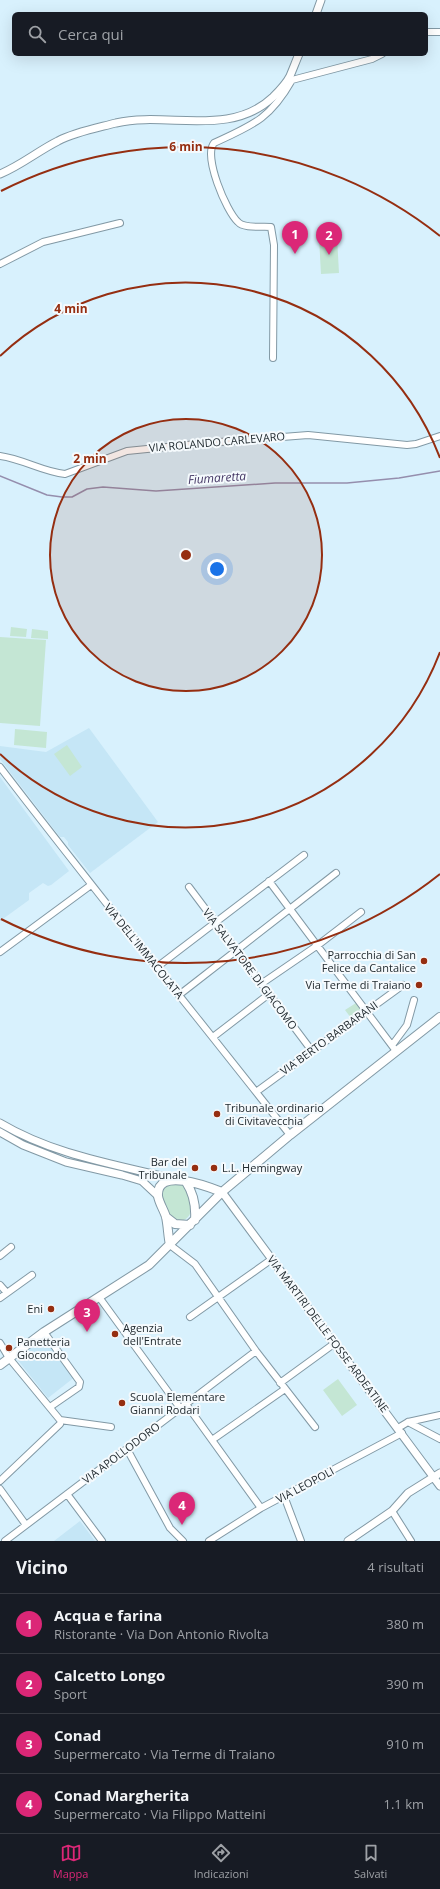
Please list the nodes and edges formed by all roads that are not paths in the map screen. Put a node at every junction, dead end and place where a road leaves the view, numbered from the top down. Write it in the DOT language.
graph roads {
  1 [pos="321,0"];
  2 [pos="317,12"];
  3 [pos="428,32"];
  4 [pos="440,32"];
  5 [pos="298,56"];
  6 [pos="376,56"];
  7 [pos="291,79"];
  8 [pos="0,174"];
  9 [pos="120,223"];
  10 [pos="0,264"];
  11 [pos="273,358"];
  12 [pos="440,436"];
  13 [pos="0,456"];
  14 [pos="0,767"];
  15 [pos="304,855"];
  16 [pos="336,873"];
  17 [pos="269,881"];
  18 [pos="91,885"];
  19 [pos="189,886"];
  20 [pos="290,908"];
  21 [pos="361,912"];
  22 [pos="215,923"];
  23 [pos="318,945"];
  24 [pos="236,951"];
  25 [pos="0,952"];
  26 [pos="157,967"];
  27 [pos="261,984"];
  28 [pos="403,985"];
  29 [pos="269,994"];
  30 [pos="179,995"];
  31 [pos="414,1000"];
  32 [pos="367,1010"];
  33 [pos="440,1018"];
  34 [pos="213,1037"];
  35 [pos="394,1048"];
  36 [pos="312,1051"];
  37 [pos="256,1092"];
  38 [pos="0,1123"];
  39 [pos="0,1132"];
  40 [pos="290,1135"];
  41 [pos="174,1179"];
  42 [pos="186,1182"];
  43 [pos="222,1192"];
  44 [pos="158,1196"];
  45 [pos="166,1217"];
  46 [pos="192,1222"];
  47 [pos="170,1245"];
  48 [pos="11,1247"];
  49 [pos="0,1256"];
  50 [pos="272,1258"];
  51 [pos="32,1274"];
  52 [pos="0,1285"];
  53 [pos="7,1293"];
  54 [pos="218,1297"];
  55 [pos="0,1298"];
  56 [pos="99,1298"];
  57 [pos="190,1317"];
  58 [pos="44,1332"];
  59 [pos="0,1343"];
  60 [pos="335,1343"];
  61 [pos="256,1351"];
  62 [pos="9,1358"];
  63 [pos="0,1365"];
  64 [pos="280,1383"];
  65 [pos="285,1389"];
  66 [pos="186,1404"];
  67 [pos="50,1407"];
  68 [pos="180,1408"];
  69 [pos="440,1415"];
  70 [pos="408,1422"];
  71 [pos="60,1424"];
  72 [pos="111,1427"];
  73 [pos="315,1427"];
  74 [pos="400,1431"];
  75 [pos="440,1439"];
  76 [pos="212,1440"];
  77 [pos="127,1449"];
  78 [pos="437,1475"];
  79 [pos="0,1482"];
  80 [pos="440,1486"];
  81 [pos="0,1489"];
  82 [pos="67,1494"];
  83 [pos="284,1496"];
  84 [pos="261,1508"];
  85 [pos="392,1512"];
  86 [pos="26,1525"];
  87 [pos="5,1541"];
  88 [pos="102,1541"];
  89 [pos="182,1541"];
  90 [pos="210,1541"];
  91 [pos="301,1541"];
  92 [pos="348,1541"];
  93 [pos="411,1541"];
  1 -- 2 [label="street"];
  3 -- 4 [label="street"];
  5 -- 7 [label="street"];
  6 -- 7 [label="street"];
  7 -- 8 [label="street"];
  7 -- 11 [label="street"];
  9 -- 10 [label="street"];
  12 -- 13 [label="street, VIA ROLANDO CARLEVARO"];
  14 -- 18 [label="street, VIA DELL'IMMACOLATA"];
  15 -- 17 [label="street"];
  16 -- 20 [label="street"];
  17 -- 20 [label="street"];
  17 -- 22 [label="street"];
  18 -- 25 [label="street"];
  18 -- 26 [label="street, VIA DELL'IMMACOLATA"];
  19 -- 22 [label="street, VIA SALVATORE DI GIACOMO"];
  20 -- 23 [label="street"];
  20 -- 24 [label="street"];
  21 -- 23 [label="street"];
  22 -- 24 [label="street, VIA SALVATORE DI GIACOMO"];
  22 -- 26 [label="street"];
  23 -- 27 [label="street"];
  23 -- 32 [label="street"];
  24 -- 27 [label="street, VIA SALVATORE DI GIACOMO"];
  24 -- 30 [label="street"];
  26 -- 30 [label="street, VIA DELL'IMMACOLATA"];
  27 -- 29 [label="street, VIA SALVATORE DI GIACOMO"];
  28 -- 32 [label="street, VIA BERTO BARBARANI"];
  29 -- 34 [label="street"];
  29 -- 36 [label="street, VIA SALVATORE DI GIACOMO"];
  30 -- 34 [label="street, VIA DELL'IMMACOLATA"];
  31 -- 35 [label="street"];
  32 -- 35 [label="street"];
  32 -- 36 [label="street, VIA BERTO BARBARANI"];
  33 -- 35 [label="main road"];
  34 -- 37 [label="street, VIA DELL'IMMACOLATA"];
  35 -- 40 [label="main road"];
  36 -- 37 [label="street, VIA BERTO BARBARANI"];
  37 -- 40 [label="street, VIA DELL'IMMACOLATA"];
  38 -- 41 [label="street"];
  39 -- 44 [label="street"];
  40 -- 43 [label="main road"];
  41 -- 42 [label="main road"];
  41 -- 44 [label="main road"];
  42 -- 43 [label="main road"];
  42 -- 46 [label="main road"];
  43 -- 46 [label="main road"];
  43 -- 50 [label="street, VIA MARTIRI DELLE FOSSE ARDEATINE"];
  44 -- 45 [label="main road"];
  45 -- 46 [label="main road"];
  45 -- 47 [label="main road"];
  46 -- 47 [label="main road"];
  47 -- 54 [label="street"];
  47 -- 56 [label="main road"];
  48 -- 49 [label="street"];
  50 -- 54 [label="street"];
  50 -- 60 [label="street, VIA MARTIRI DELLE FOSSE ARDEATINE"];
  51 -- 53 [label="street"];
  52 -- 53 [label="street"];
  53 -- 55 [label="street"];
  54 -- 57 [label="street"];
  54 -- 61 [label="street"];
  56 -- 58 [label="main road"];
  56 -- 68 [label="street"];
  58 -- 62 [label="main road"];
  58 -- 67 [label="street"];
  59 -- 62 [label="street"];
  60 -- 64 [label="street"];
  60 -- 74 [label="street, VIA MARTIRI DELLE FOSSE ARDEATINE"];
  61 -- 64 [label="street"];
  61 -- 66 [label="street, VIA APOLLODORO"];
  62 -- 63 [label="main road"];
  62 -- 67 [label="street"];
  64 -- 65 [label="street"];
  65 -- 73 [label="street"];
  65 -- 76 [label="street"];
  66 -- 68 [label="street, VIA APOLLODORO"];
  66 -- 76 [label="street"];
  67 -- 72 [label="street"];
  68 -- 77 [label="street, VIA APOLLODORO"];
  69 -- 70 [label="street, VIA LEOPOLI"];
  70 -- 74 [label="street, VIA LEOPOLI"];
  70 -- 75 [label="street"];
  71 -- 79 [label="street"];
  74 -- 78 [label="street, VIA MARTIRI DELLE FOSSE ARDEATINE"];
  74 -- 83 [label="street, VIA LEOPOLI"];
  76 -- 84 [label="street"];
  77 -- 82 [label="street, VIA APOLLODORO"];
  77 -- 89 [label="street"];
  78 -- 80 [label="street, VIA MARTIRI DELLE FOSSE ARDEATINE"];
  78 -- 85 [label="street"];
  81 -- 86 [label="street"];
  82 -- 86 [label="street, VIA APOLLODORO"];
  82 -- 88 [label="street"];
  83 -- 84 [label="street, VIA LEOPOLI"];
  83 -- 91 [label="street"];
  84 -- 90 [label="street, VIA LEOPOLI"];
  85 -- 92 [label="street"];
  85 -- 93 [label="street"];
  86 -- 87 [label="street, VIA APOLLODORO"];
}
